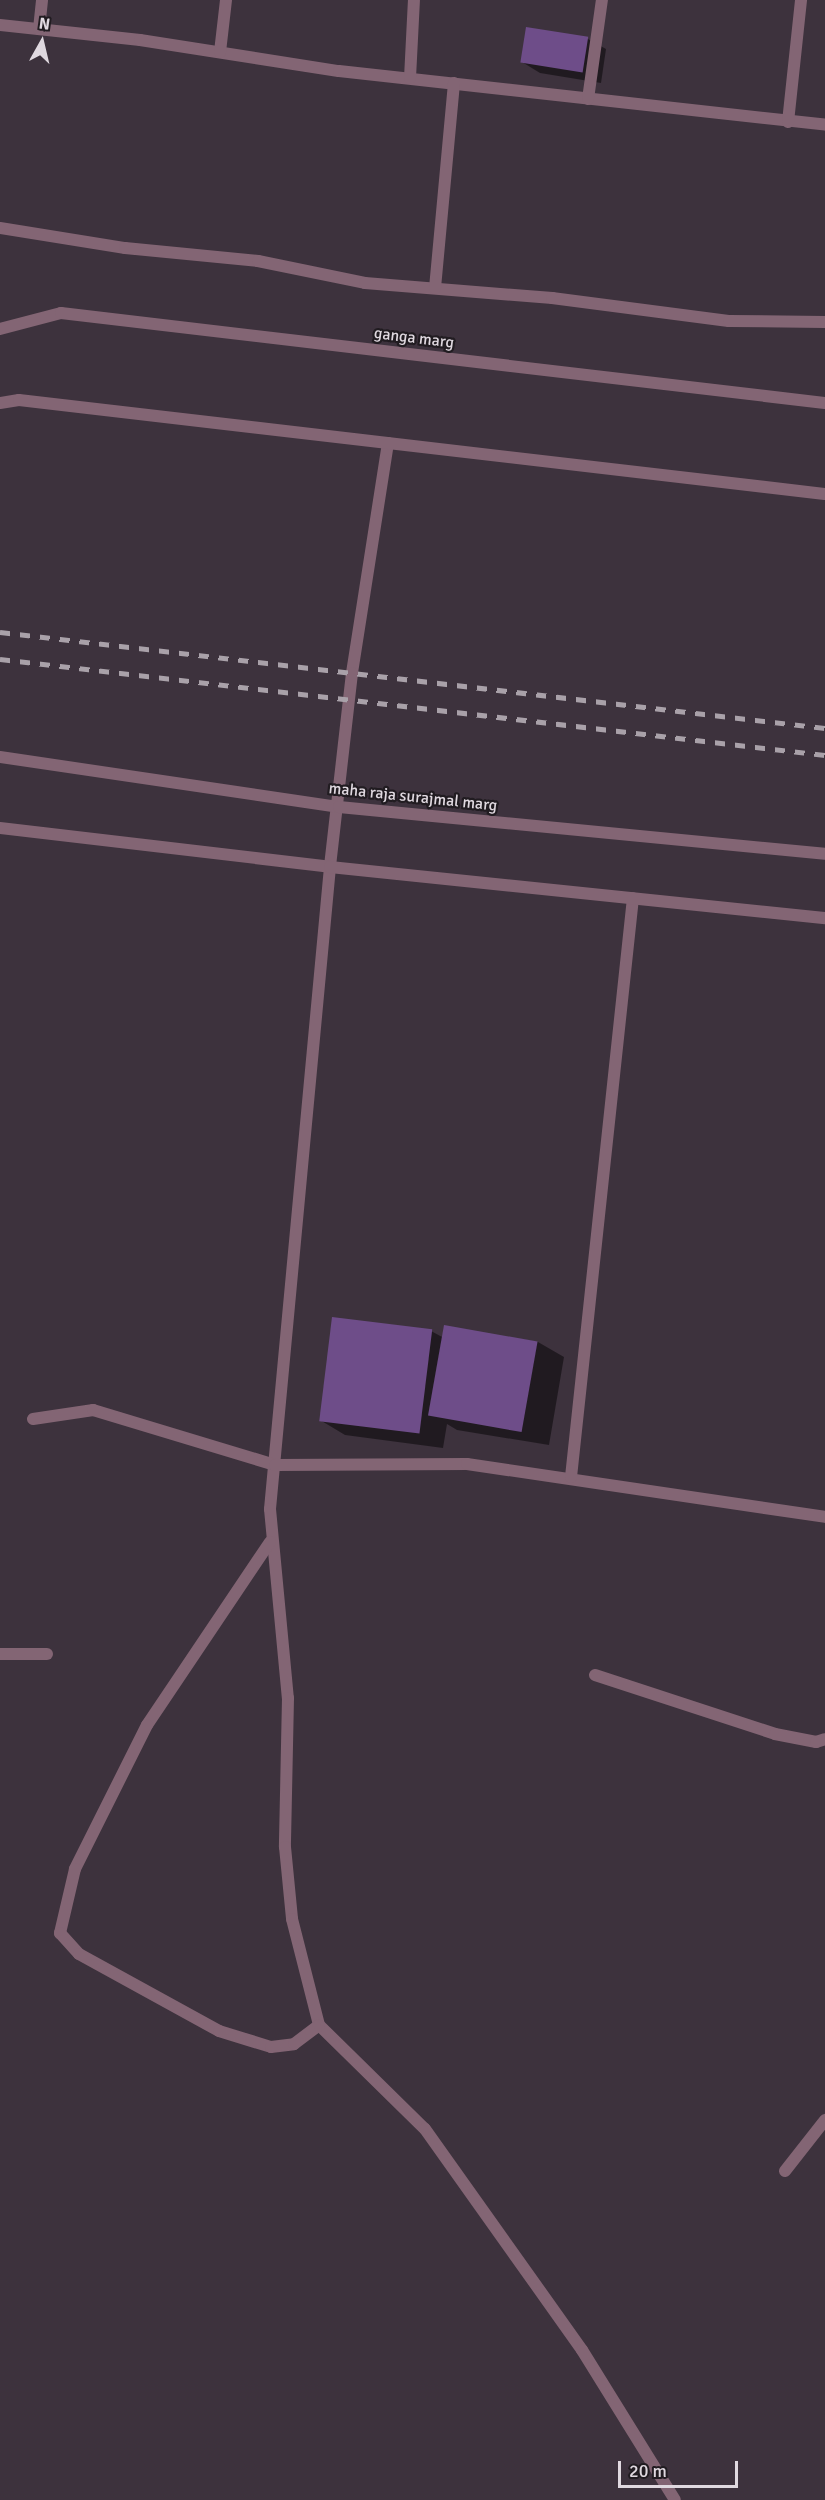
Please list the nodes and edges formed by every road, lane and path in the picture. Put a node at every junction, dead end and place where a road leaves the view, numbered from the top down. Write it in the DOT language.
graph roads {
  1 [pos="42,0"];
  2 [pos="226,0"];
  3 [pos="414,0"];
  4 [pos="602,0"];
  5 [pos="801,0"];
  6 [pos="0,25"];
  7 [pos="39,29"];
  8 [pos="220,52"];
  9 [pos="410,78"];
  10 [pos="454,83"];
  11 [pos="588,99"];
  12 [pos="789,122"];
  13 [pos="825,125"];
  14 [pos="0,228"];
  15 [pos="435,288"];
  16 [pos="825,322"];
  17 [pos="0,329"];
  18 [pos="0,403"];
  19 [pos="825,403"];
  20 [pos="388,443"];
  21 [pos="825,494"];
  22 [pos="0,757"];
  23 [pos="339,807"];
  24 [pos="0,828"];
  25 [pos="825,854"];
  26 [pos="330,867"];
  27 [pos="633,898"];
  28 [pos="825,918"];
  29 [pos="33,1419"];
  30 [pos="275,1465"];
  31 [pos="572,1478"];
  32 [pos="825,1516"];
  33 [pos="270,1542"];
  34 [pos="0,1654"];
  35 [pos="46,1654"];
  36 [pos="595,1675"];
  37 [pos="825,1739"];
  38 [pos="319,2025"];
  39 [pos="825,2120"];
  40 [pos="785,2171"];
  41 [pos="675,2500"];
  1 -- 7 [label="street"];
  2 -- 8 [label="street"];
  3 -- 9 [label="street"];
  4 -- 11 [label="street"];
  5 -- 12 [label="street"];
  6 -- 7 [label="street"];
  7 -- 8 [label="street"];
  8 -- 9 [label="street"];
  9 -- 10 [label="street"];
  10 -- 11 [label="street"];
  10 -- 15 [label="street"];
  11 -- 12 [label="street"];
  12 -- 13 [label="street"];
  14 -- 15 [label="street"];
  15 -- 16 [label="street"];
  17 -- 19 [label="street, ganga marg"];
  18 -- 20 [label="street"];
  20 -- 21 [label="street"];
  20 -- 23 [label="street"];
  22 -- 23 [label="street, maha raja surajmal marg"];
  23 -- 25 [label="street, maha raja surajmal marg"];
  23 -- 26 [label="street"];
  24 -- 26 [label="street"];
  26 -- 27 [label="street"];
  26 -- 30 [label="street"];
  27 -- 28 [label="street"];
  27 -- 31 [label="street"];
  29 -- 30 [label="street"];
  30 -- 31 [label="street"];
  30 -- 33 [label="street"];
  31 -- 32 [label="street"];
  33 -- 38 [label="street"];
  33 -- 38 [label="street"];
  34 -- 35 [label="street"];
  36 -- 37 [label="street"];
  38 -- 41 [label="street"];
  39 -- 40 [label="street"];
}
